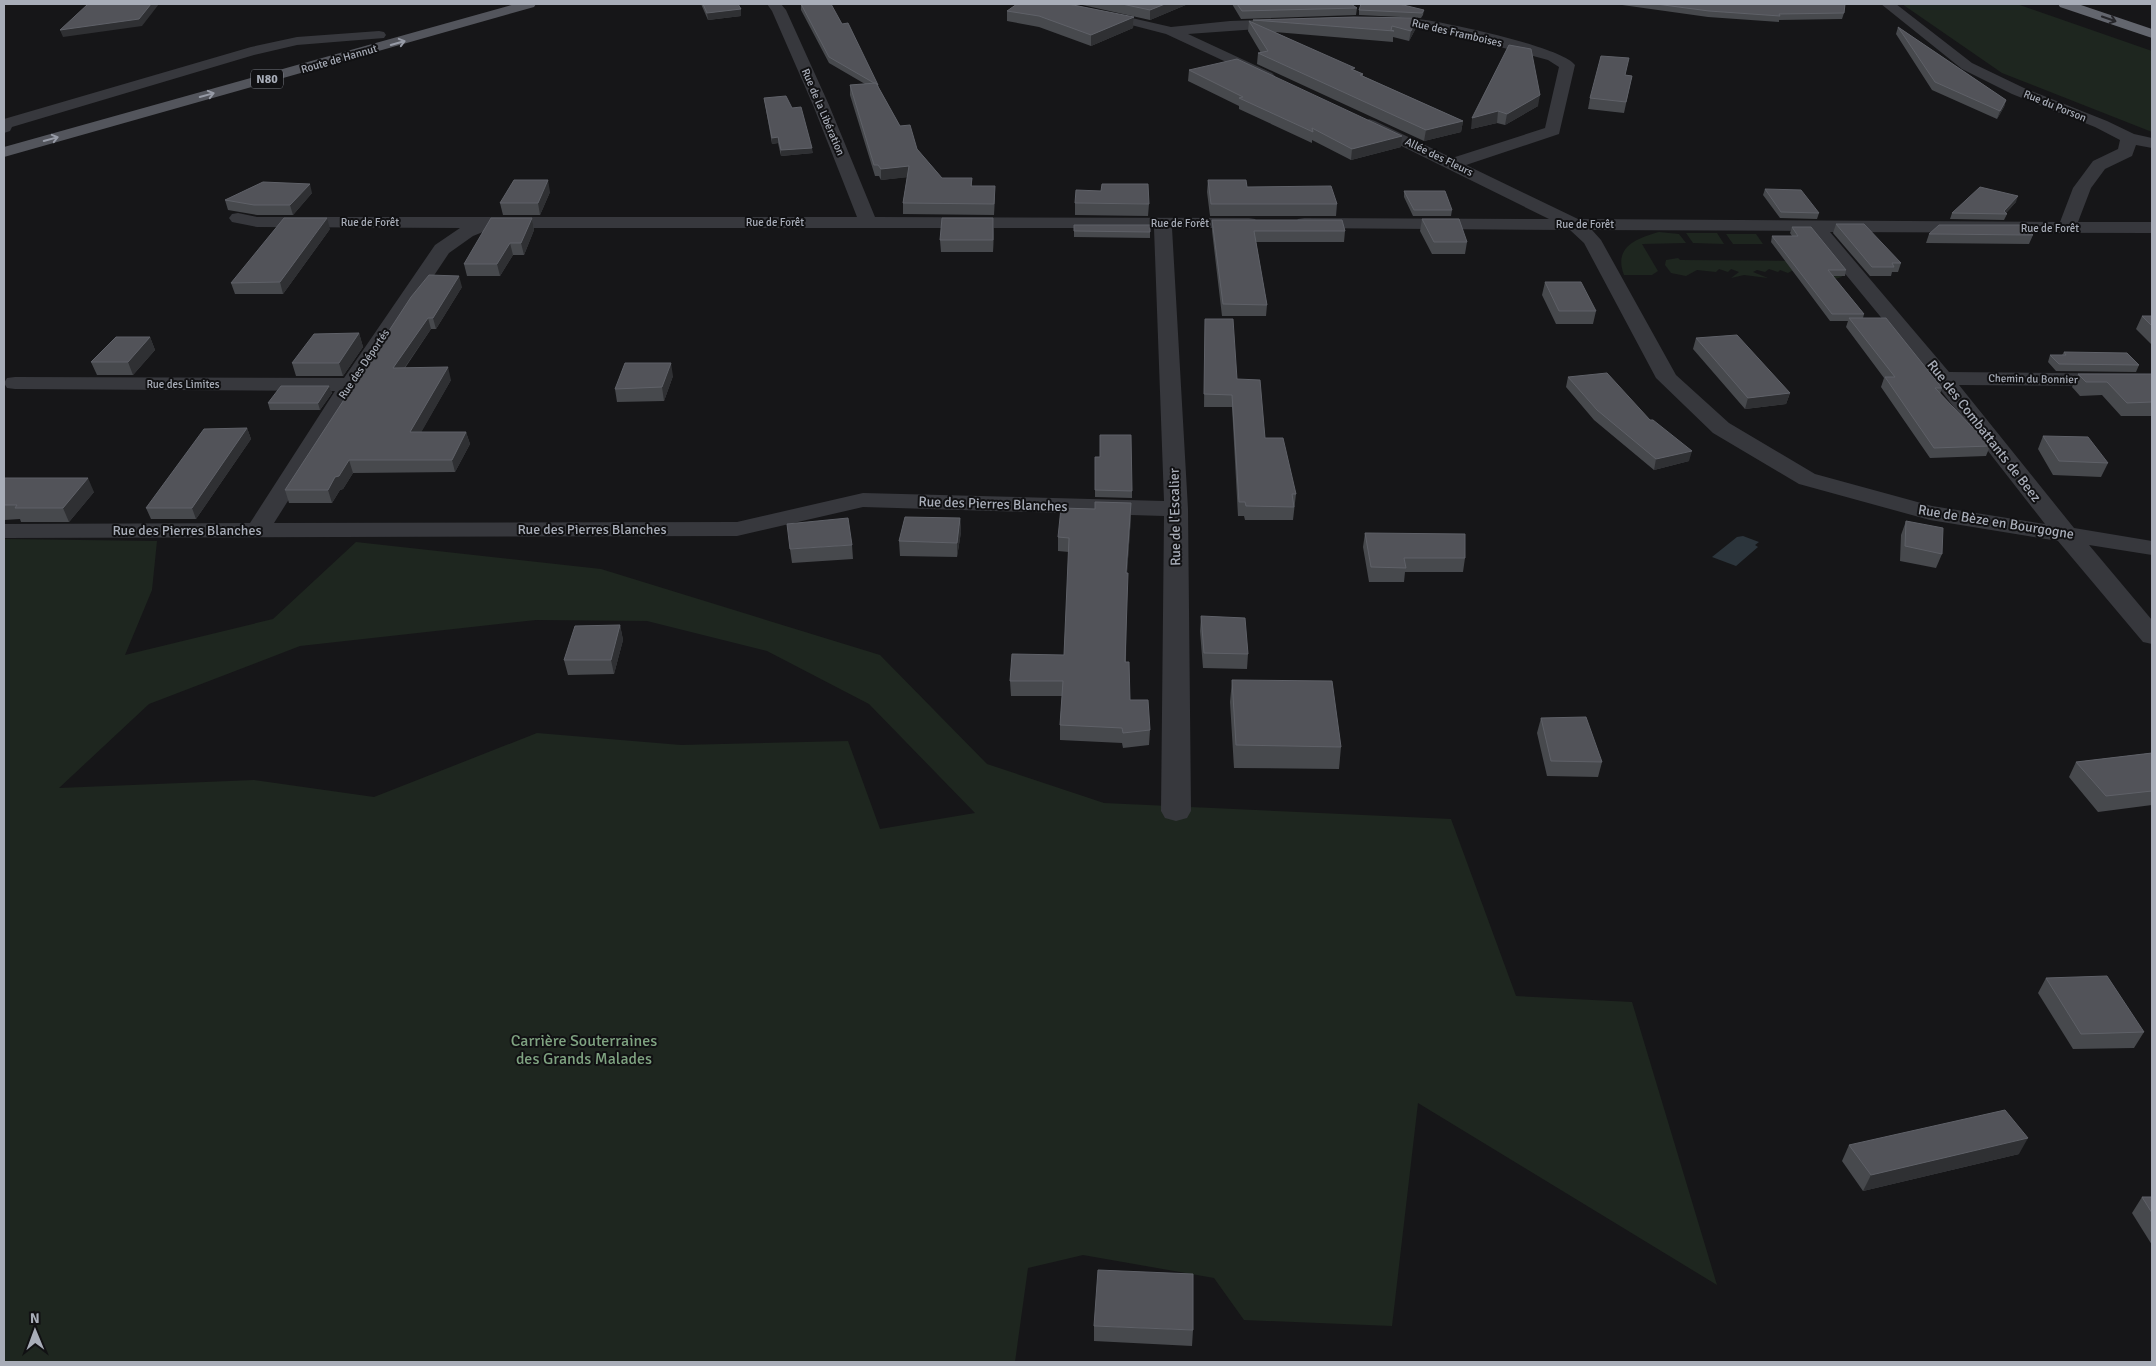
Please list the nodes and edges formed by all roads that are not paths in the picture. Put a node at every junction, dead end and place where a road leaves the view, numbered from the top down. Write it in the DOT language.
graph roads {
  1 [pos="495,4"];
  2 [pos="529,4"];
  3 [pos="774,4"];
  4 [pos="1049,4"];
  5 [pos="1888,4"];
  6 [pos="2065,4"];
  7 [pos="1271,8"];
  8 [pos="1362,21"];
  9 [pos="1172,31"];
  10 [pos="2152,34"];
  11 [pos="379,35"];
  12 [pos="1277,81"];
  13 [pos="1356,118"];
  14 [pos="4,137"];
  15 [pos="2129,138"];
  16 [pos="2152,143"];
  17 [pos="1453,164"];
  18 [pos="238,218"];
  19 [pos="492,222"];
  20 [pos="868,222"];
  21 [pos="1163,223"];
  22 [pos="1271,223"];
  23 [pos="1291,223"];
  24 [pos="1574,224"];
  25 [pos="1815,226"];
  26 [pos="2066,228"];
  27 [pos="2152,228"];
  28 [pos="1943,378"];
  29 [pos="2152,380"];
  30 [pos="16,383"];
  31 [pos="350,385"];
  32 [pos="1176,509"];
  33 [pos="4,530"];
  34 [pos="258,530"];
  35 [pos="2065,533"];
  36 [pos="2152,548"];
  37 [pos="2152,636"];
  38 [pos="1176,811"];
  1 -- 11 [label="main road, Route de Hannut"];
  14 -- 2 [label="main road, Route de Hannut / N80, one-way"];
  3 -- 20 [label="street, Rue de la Libération"];
  4 -- 9 [label="street"];
  5 -- 15 [label="street, Rue du Porson"];
  6 -- 10 [label="highway, one-way"];
  7 -- 9 [label="street"];
  8 -- 17 [label="street, Rue des Framboises"];
  9 -- 12 [label="street"];
  11 -- 14 [label="street, Route de Hannut"];
  13 -- 17 [label="street, Allée des Fleurs"];
  15 -- 16 [label="street, Rue du Porson"];
  15 -- 26 [label="street"];
  17 -- 24 [label="street, Allée des Fleurs"];
  18 -- 19 [label="street, Rue de Forêt"];
  19 -- 20 [label="street, Rue de Forêt"];
  19 -- 31 [label="street, Rue des Déportés"];
  20 -- 21 [label="street, Rue de Forêt"];
  21 -- 22 [label="street, Rue de Forêt"];
  21 -- 32 [label="street, Rue de l'Escalier"];
  23 -- 24 [label="street, Rue de Forêt"];
  24 -- 25 [label="street, Rue de Forêt"];
  24 -- 35 [label="street, Rue de Bèze en Bourgogne"];
  25 -- 26 [label="street, Rue de Forêt"];
  25 -- 28 [label="street, Rue des Combattants de Beez"];
  26 -- 27 [label="street, Rue de Forêt"];
  28 -- 29 [label="street, Chemin du Bonnier"];
  28 -- 35 [label="street, Rue des Combattants de Beez"];
  30 -- 31 [label="street, Rue des Limites"];
  31 -- 34 [label="street, Rue des Déportés"];
  32 -- 34 [label="street, Rue des Pierres Blanches"];
  32 -- 38 [label="street, Rue de l'Escalier"];
  33 -- 34 [label="street, Rue des Pierres Blanches"];
  35 -- 36 [label="street, Rue de Bèze en Bourgogne"];
  35 -- 37 [label="street, Rue des Combattants de Beez"];
}
